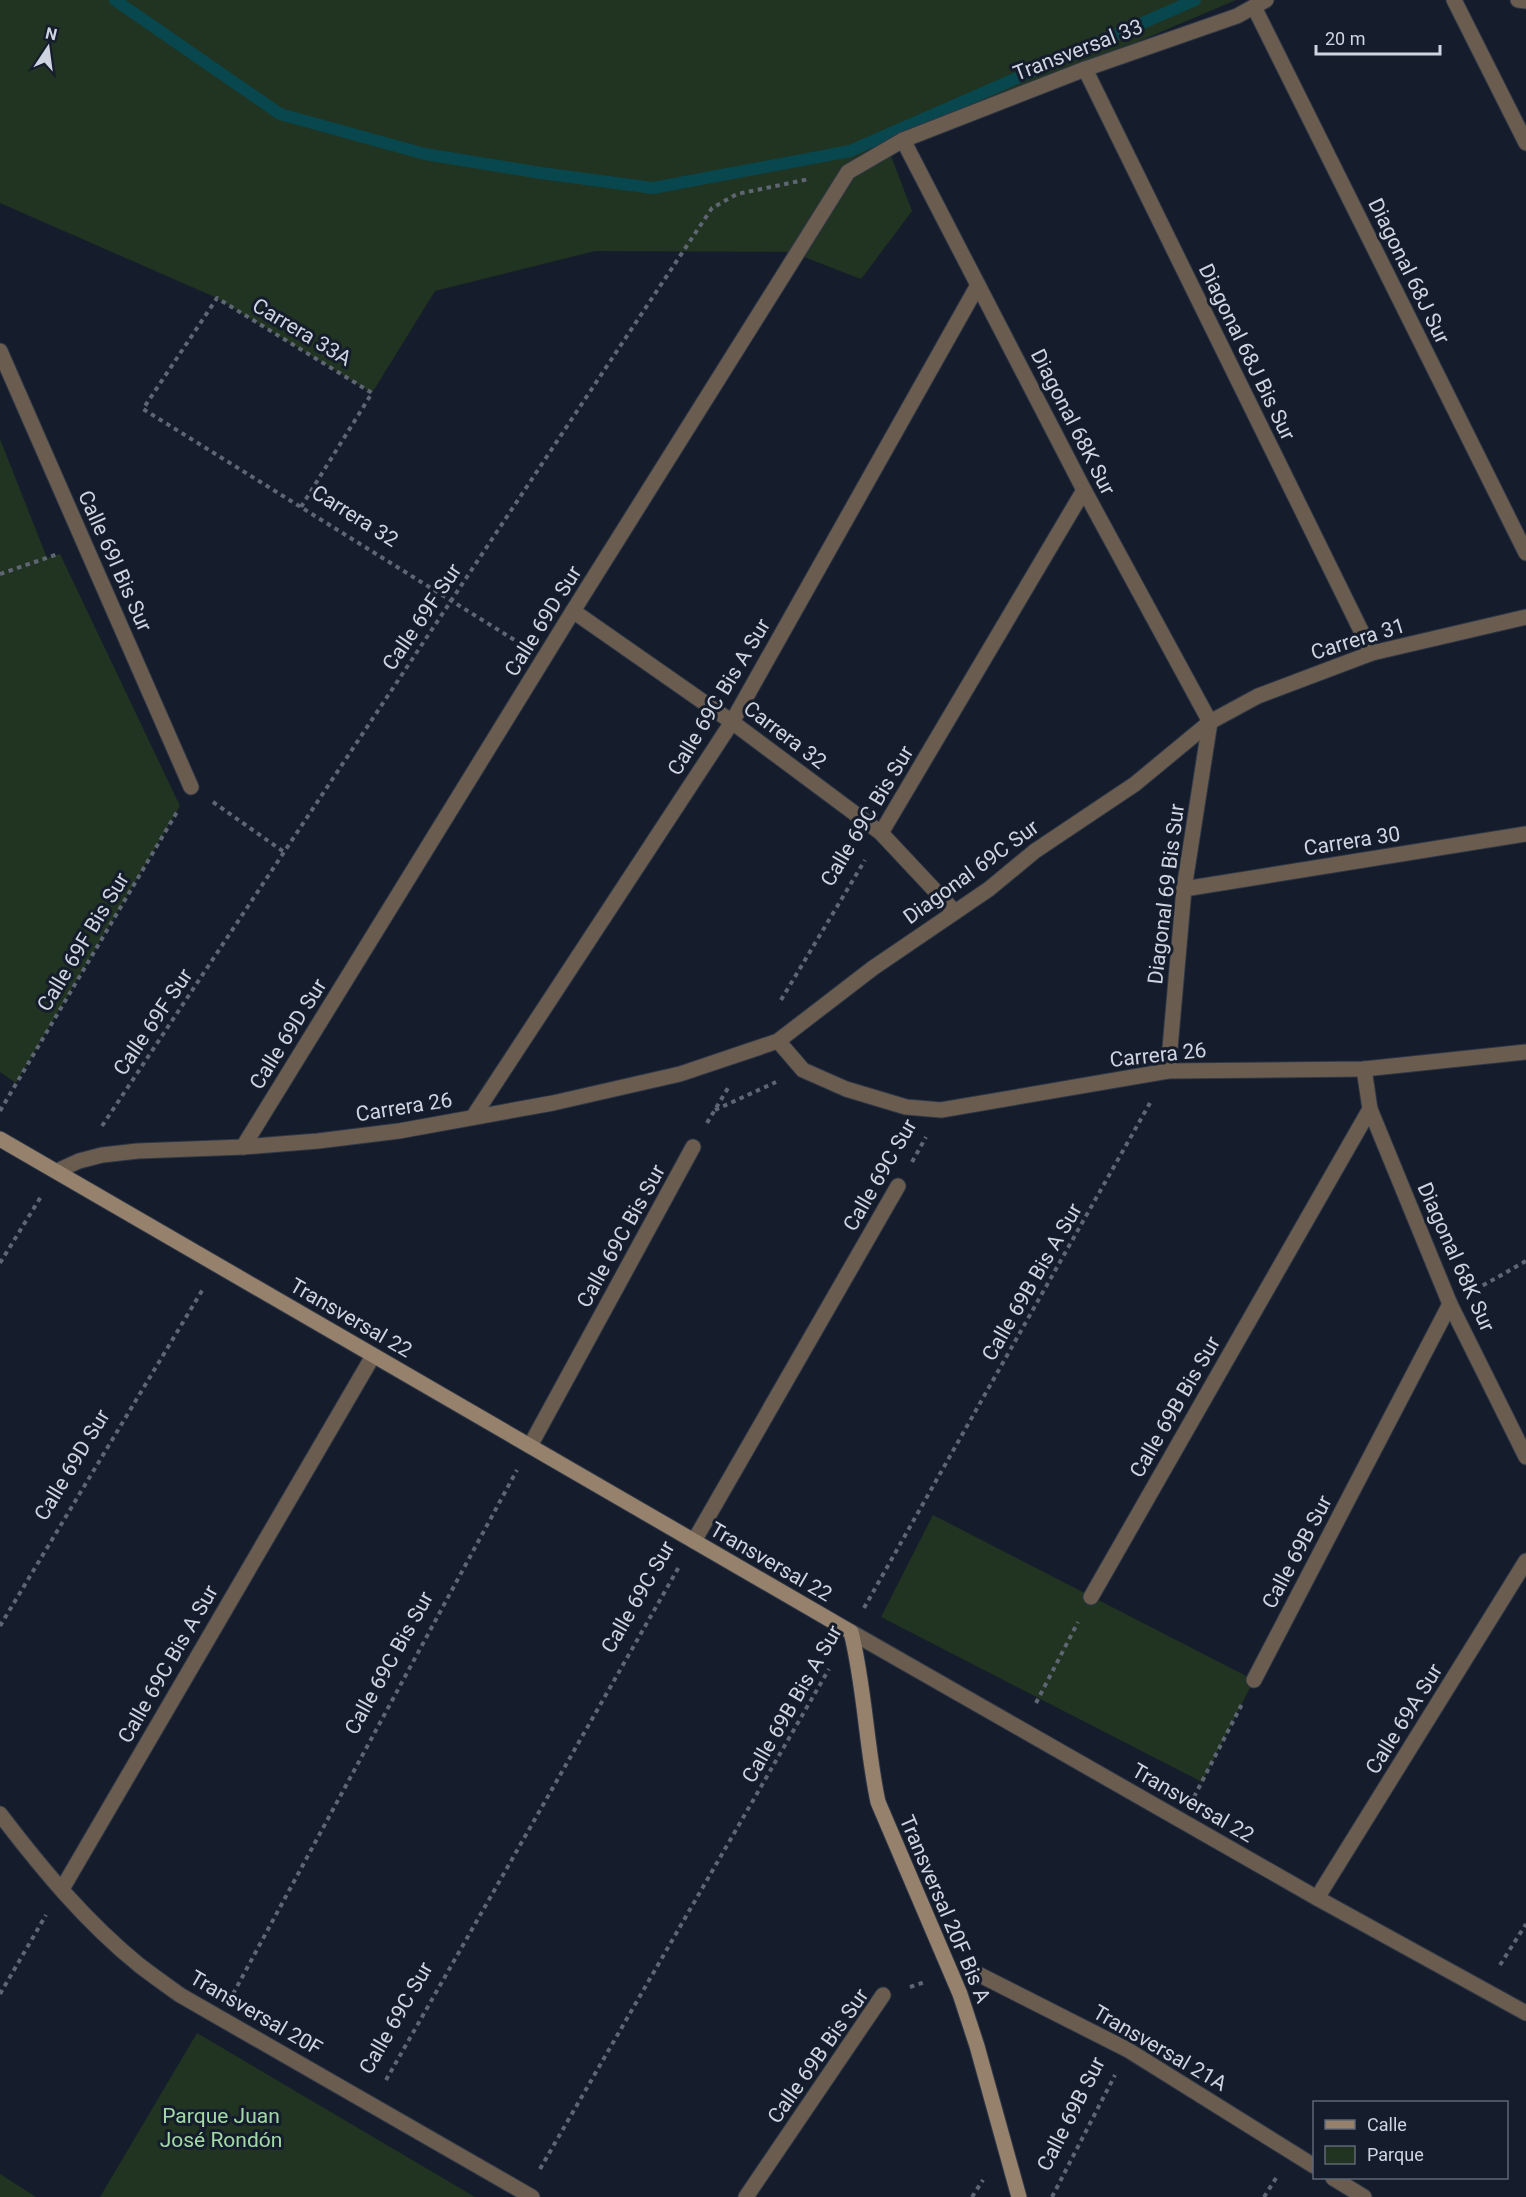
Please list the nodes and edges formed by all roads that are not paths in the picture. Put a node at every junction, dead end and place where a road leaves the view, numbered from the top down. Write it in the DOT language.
graph roads {
  1 [pos="1454,0"];
  2 [pos="1518,0"];
  3 [pos="1526,1"];
  4 [pos="1260,3"];
  5 [pos="1085,69"];
  6 [pos="903,140"];
  7 [pos="1526,143"];
  8 [pos="978,285"];
  9 [pos="0,351"];
  10 [pos="1084,490"];
  11 [pos="1526,553"];
  12 [pos="573,611"];
  13 [pos="1526,617"];
  14 [pos="1372,653"];
  15 [pos="732,722"];
  16 [pos="1210,722"];
  17 [pos="191,787"];
  18 [pos="881,833"];
  19 [pos="1526,834"];
  20 [pos="1184,889"];
  21 [pos="955,912"];
  22 [pos="778,1041"];
  23 [pos="752,1048"];
  24 [pos="1526,1052"];
  25 [pos="1364,1069"];
  26 [pos="1168,1071"];
  27 [pos="1370,1108"];
  28 [pos="473,1117"];
  29 [pos="0,1139"];
  30 [pos="243,1147"];
  31 [pos="693,1147"];
  32 [pos="57,1172"];
  33 [pos="898,1186"];
  34 [pos="1450,1304"];
  35 [pos="373,1356"];
  36 [pos="531,1446"];
  37 [pos="1526,1457"];
  38 [pos="694,1541"];
  39 [pos="1526,1561"];
  40 [pos="1091,1597"];
  41 [pos="851,1632"];
  42 [pos="1254,1680"];
  43 [pos="0,1814"];
  44 [pos="62,1889"];
  45 [pos="1317,1898"];
  46 [pos="980,1975"];
  47 [pos="883,1995"];
  48 [pos="1526,2013"];
  49 [pos="1313,2165"];
  50 [pos="1335,2179"];
  51 [pos="529,2195"];
  52 [pos="746,2197"];
  53 [pos="1019,2197"];
  54 [pos="1364,2197"];
  1 -- 7 [label="street"];
  2 -- 3 [label="street"];
  4 -- 5 [label="street, Transversal 33"];
  4 -- 11 [label="street, Diagonal 68J Sur"];
  5 -- 6 [label="street, Transversal 33"];
  5 -- 14 [label="street, Diagonal 68J Bis Sur"];
  6 -- 8 [label="street, Diagonal 68K Sur"];
  6 -- 12 [label="street, Calle 69D Sur"];
  8 -- 10 [label="street, Diagonal 68K Sur"];
  8 -- 15 [label="street, Calle 69C Bis A Sur"];
  9 -- 17 [label="street, Calle 69I Bis Sur"];
  10 -- 16 [label="street, Diagonal 68K Sur"];
  10 -- 18 [label="street, Calle 69C Bis Sur"];
  12 -- 15 [label="street, Carrera 32"];
  12 -- 30 [label="street, Calle 69D Sur"];
  13 -- 14 [label="street, Carrera 31"];
  14 -- 16 [label="street, Carrera 31"];
  15 -- 18 [label="street, Carrera 32"];
  15 -- 28 [label="street, Calle 69C Bis A Sur"];
  16 -- 20 [label="street, Diagonal 69 Bis Sur"];
  16 -- 21 [label="street, Diagonal 69C Sur"];
  18 -- 21 [label="street, Carrera 32"];
  19 -- 20 [label="street, Carrera 30"];
  20 -- 26 [label="street, Diagonal 69 Bis Sur"];
  21 -- 22 [label="street, Diagonal 69C Sur"];
  22 -- 23 [label="street, Diagonal 69C Sur"];
  22 -- 26 [label="street, Carrera 26"];
  23 -- 28 [label="street, Carrera 26"];
  24 -- 25 [label="street, Carrera 26"];
  25 -- 26 [label="street, Carrera 26"];
  25 -- 27 [label="street, Diagonal 68K Sur"];
  27 -- 34 [label="street, Diagonal 68K Sur"];
  27 -- 40 [label="street, Calle 69B Bis Sur"];
  28 -- 30 [label="street, Carrera 26"];
  29 -- 32 [label="street, Transversal 22"];
  30 -- 32 [label="street, Carrera 26"];
  31 -- 36 [label="street, Calle 69C Bis Sur"];
  32 -- 35 [label="street, Transversal 22"];
  33 -- 38 [label="street, Calle 69C Sur"];
  34 -- 37 [label="street, Diagonal 68K Sur"];
  34 -- 42 [label="street, Calle 69B Sur"];
  35 -- 36 [label="street, Transversal 22"];
  35 -- 44 [label="street, Calle 69C Bis A Sur"];
  36 -- 38 [label="street, Transversal 22"];
  38 -- 41 [label="street, Transversal 22"];
  39 -- 45 [label="street, Calle 69A Sur"];
  41 -- 45 [label="street, Transversal 22"];
  41 -- 53 [label="street, Transversal 20F Bis A"];
  43 -- 44 [label="street, Transversal 20F"];
  44 -- 51 [label="street, Transversal 20F"];
  45 -- 48 [label="street, Transversal 22"];
  46 -- 49 [label="street, Transversal 21A"];
  47 -- 52 [label="street, Calle 69B Bis Sur"];
  50 -- 54 [label="street"];
}
